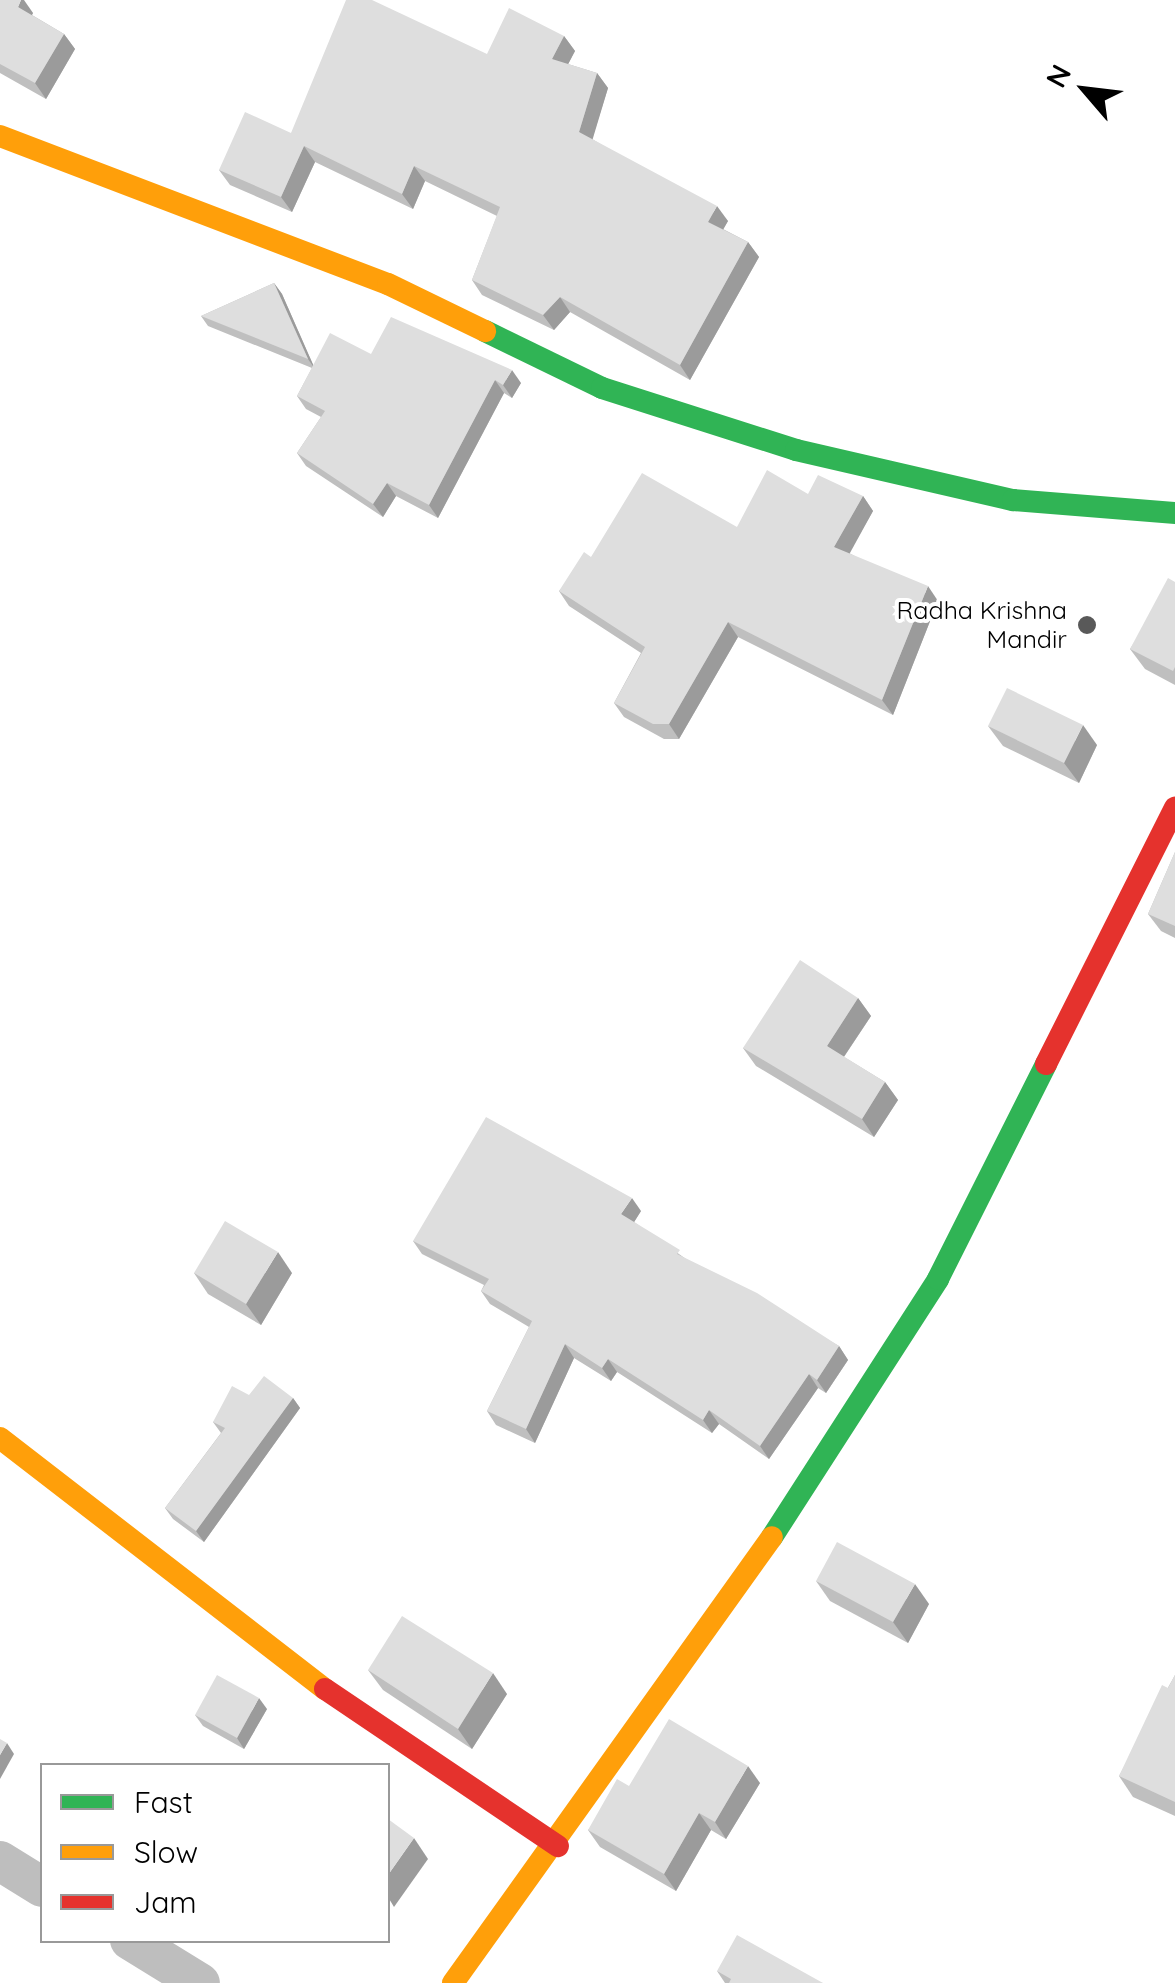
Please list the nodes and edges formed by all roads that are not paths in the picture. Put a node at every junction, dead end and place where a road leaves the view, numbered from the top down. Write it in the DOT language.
graph roads {
  1 [pos="0,136"];
  2 [pos="1175,513"];
  3 [pos="1175,808"];
  4 [pos="0,1438"];
  5 [pos="558,1846"];
  6 [pos="0,1860"];
  7 [pos="40,1885"];
  8 [pos="135,1943"];
  9 [pos="200,1983"];
  10 [pos="453,1983"];
  1 -- 2 [label="street"];
  3 -- 5 [label="street"];
  4 -- 5 [label="street"];
  5 -- 10 [label="street"];
  6 -- 7 [label="street"];
  8 -- 9 [label="street"];
}
